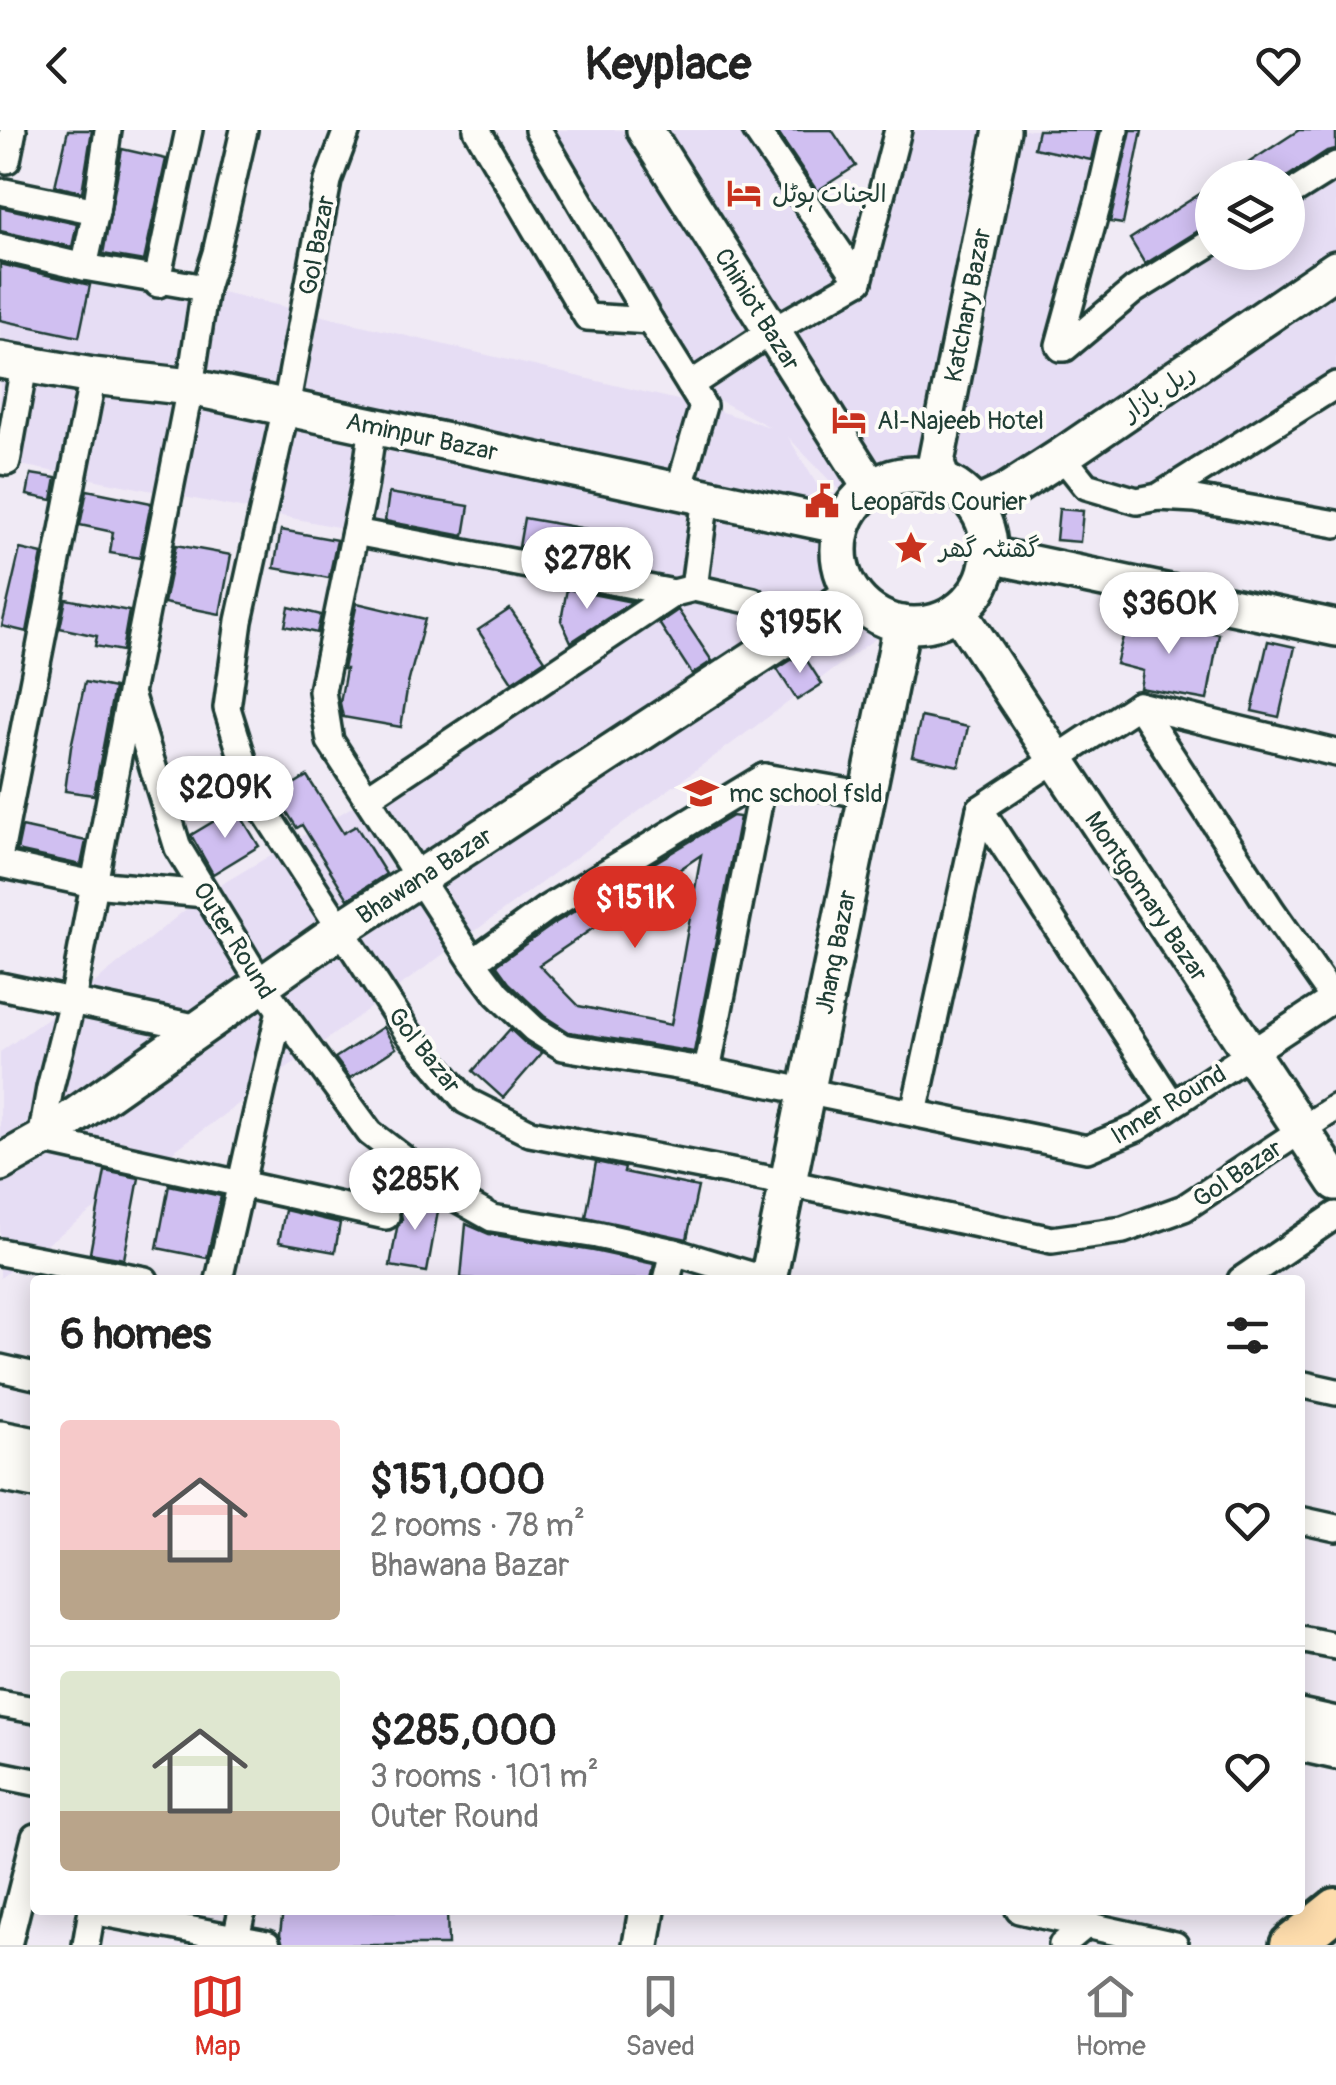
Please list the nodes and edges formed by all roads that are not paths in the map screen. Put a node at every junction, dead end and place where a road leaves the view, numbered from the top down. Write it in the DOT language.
graph roads {
  1 [pos="12,130"];
  2 [pos="108,130"];
  3 [pos="189,130"];
  4 [pos="244,130"];
  5 [pos="347,130"];
  6 [pos="477,130"];
  7 [pos="538,130"];
  8 [pos="645,130"];
  9 [pos="756,130"];
  10 [pos="898,130"];
  11 [pos="1002,130"];
  12 [pos="1115,130"];
  13 [pos="6,160"];
  14 [pos="1336,165"];
  15 [pos="1305,184"];
  16 [pos="5,192"];
  17 [pos="96,211"];
  18 [pos="0,246"];
  19 [pos="1195,252"];
  20 [pos="84,267"];
  21 [pos="1336,269"];
  22 [pos="859,281"];
  23 [pos="157,282"];
  24 [pos="205,288"];
  25 [pos="650,321"];
  26 [pos="772,331"];
  27 [pos="12,363"];
  28 [pos="93,376"];
  29 [pos="690,385"];
  30 [pos="1336,385"];
  31 [pos="190,388"];
  32 [pos="286,406"];
  33 [pos="372,426"];
  34 [pos="1062,456"];
  35 [pos="0,462"];
  36 [pos="941,480"];
  37 [pos="871,488"];
  38 [pos="693,493"];
  39 [pos="1158,497"];
  40 [pos="976,506"];
  41 [pos="1336,524"];
  42 [pos="842,526"];
  43 [pos="355,532"];
  44 [pos="990,555"];
  45 [pos="684,590"];
  46 [pos="852,594"];
  47 [pos="958,611"];
  48 [pos="902,624"];
  49 [pos="1336,628"];
  50 [pos="781,640"];
  51 [pos="130,693"];
  52 [pos="1138,705"];
  53 [pos="1336,753"];
  54 [pos="1056,759"];
  55 [pos="764,777"];
  56 [pos="867,795"];
  57 [pos="367,798"];
  58 [pos="980,810"];
  59 [pos="0,853"];
  60 [pos="0,864"];
  61 [pos="420,877"];
  62 [pos="93,884"];
  63 [pos="205,894"];
  64 [pos="341,929"];
  65 [pos="473,962"];
  66 [pos="0,986"];
  67 [pos="270,997"];
  68 [pos="1335,998"];
  69 [pos="72,1002"];
  70 [pos="199,1028"];
  71 [pos="1251,1053"];
  72 [pos="706,1070"];
  73 [pos="806,1092"];
  74 [pos="1172,1104"];
  75 [pos="1336,1107"];
  76 [pos="914,1114"];
  77 [pos="1302,1130"];
  78 [pos="41,1140"];
  79 [pos="0,1163"];
  80 [pos="1336,1182"];
  81 [pos="788,1183"];
  82 [pos="240,1184"];
  83 [pos="1336,1215"];
  84 [pos="386,1216"];
  85 [pos="0,1252"];
  86 [pos="674,1252"];
  87 [pos="120,1275"];
  88 [pos="220,1275"];
  89 [pos="668,1275"];
  90 [pos="751,1275"];
  91 [pos="769,1275"];
  92 [pos="1248,1275"];
  93 [pos="0,1368"];
  94 [pos="30,1375"];
  95 [pos="1305,1385"];
  96 [pos="1336,1392"];
  97 [pos="0,1439"];
  98 [pos="30,1445"];
  99 [pos="0,1473"];
  100 [pos="30,1479"];
  101 [pos="1305,1521"];
  102 [pos="1336,1528"];
  103 [pos="1305,1640"];
  104 [pos="1336,1646"];
  105 [pos="0,1704"];
  106 [pos="30,1709"];
  107 [pos="1305,1718"];
  108 [pos="1336,1725"];
  109 [pos="1305,1744"];
  110 [pos="1336,1750"];
  111 [pos="0,1775"];
  112 [pos="30,1781"];
  113 [pos="30,1856"];
  114 [pos="91,1915"];
  115 [pos="118,1915"];
  116 [pos="241,1915"];
  117 [pos="646,1915"];
  118 [pos="1042,1915"];
  119 [pos="1086,1925"];
  120 [pos="236,1938"];
  121 [pos="268,1944"];
  122 [pos="8,1945"];
  123 [pos="86,1945"];
  124 [pos="641,1945"];
  125 [pos="1062,1945"];
  126 [pos="1175,1945"];
  1 -- 13 [label="street"];
  2 -- 17 [label="street"];
  3 -- 23 [label="street"];
  4 -- 24 [label="street, Outer Round"];
  5 -- 32 [label="street, Gol Bazar"];
  6 -- 25 [label="street"];
  7 -- 25 [label="street"];
  8 -- 26 [label="street, Chiniot Bazar"];
  9 -- 22 [label="street"];
  10 -- 22 [label="street"];
  11 -- 36 [label="street, Katchary Bazar"];
  12 -- 19 [label="street"];
  14 -- 15 [label="street"];
  16 -- 17 [label="street"];
  17 -- 20 [label="street"];
  18 -- 20 [label="street"];
  20 -- 23 [label="street"];
  21 -- 34 [label="street, ریل بازار"];
  22 -- 26 [label="street"];
  23 -- 24 [label="street"];
  24 -- 31 [label="street, Outer Round"];
  25 -- 29 [label="street"];
  26 -- 29 [label="street"];
  26 -- 37 [label="street, Chiniot Bazar"];
  27 -- 28 [label="street, Aminpur Bazar"];
  27 -- 35 [label="street"];
  28 -- 31 [label="street, Aminpur Bazar"];
  28 -- 59 [label="street"];
  29 -- 38 [label="street"];
  30 -- 39 [label="street"];
  31 -- 32 [label="street, Aminpur Bazar"];
  31 -- 51 [label="street, Outer Round"];
  32 -- 33 [label="street, Aminpur Bazar"];
  32 -- 64 [label="street, Gol Bazar"];
  33 -- 38 [label="street, Aminpur Bazar"];
  33 -- 43 [label="street, Inner Round"];
  34 -- 39 [label="street"];
  34 -- 40 [label="street, ریل بازار"];
  36 -- 37 [label="street"];
  36 -- 40 [label="street"];
  37 -- 42 [label="street"];
  38 -- 42 [label="street, Aminpur Bazar"];
  38 -- 45 [label="street"];
  39 -- 41 [label="street"];
  40 -- 44 [label="street"];
  42 -- 46 [label="street"];
  43 -- 45 [label="street"];
  43 -- 57 [label="street, Inner Round"];
  44 -- 47 [label="street"];
  44 -- 49 [label="street"];
  45 -- 50 [label="street"];
  45 -- 57 [label="street"];
  46 -- 48 [label="street"];
  46 -- 50 [label="street, Bhawana Bazar"];
  47 -- 48 [label="street"];
  47 -- 54 [label="street, Montgomary Bazar"];
  48 -- 56 [label="street, Jhang Bazar"];
  50 -- 61 [label="street, Bhawana Bazar"];
  51 -- 62 [label="street"];
  51 -- 63 [label="street, Outer Round"];
  52 -- 53 [label="street"];
  52 -- 54 [label="street"];
  52 -- 68 [label="street"];
  54 -- 58 [label="street"];
  54 -- 71 [label="street, Montgomary Bazar"];
  55 -- 56 [label="street"];
  55 -- 65 [label="street"];
  55 -- 72 [label="street"];
  56 -- 73 [label="street, Jhang Bazar"];
  57 -- 61 [label="street, Inner Round"];
  58 -- 74 [label="street"];
  58 -- 76 [label="street"];
  60 -- 62 [label="street"];
  61 -- 64 [label="street, Bhawana Bazar"];
  61 -- 65 [label="street, Inner Round"];
  62 -- 63 [label="street"];
  62 -- 69 [label="street"];
  63 -- 67 [label="street, Outer Round"];
  64 -- 67 [label="street, Bhawana Bazar"];
  64 -- 81 [label="street, Gol Bazar"];
  65 -- 72 [label="street, Inner Round"];
  66 -- 69 [label="street"];
  67 -- 70 [label="street, Bhawana Bazar"];
  67 -- 82 [label="street"];
  67 -- 86 [label="street, Outer Round"];
  68 -- 71 [label="street, Inner Round"];
  69 -- 70 [label="street"];
  69 -- 78 [label="street"];
  70 -- 78 [label="street, Bhawana Bazar"];
  71 -- 74 [label="street, Inner Round"];
  71 -- 77 [label="street, Montgomary Bazar"];
  72 -- 73 [label="street, Inner Round"];
  73 -- 76 [label="street, Inner Round"];
  73 -- 81 [label="street, Jhang Bazar"];
  74 -- 76 [label="street, Inner Round"];
  75 -- 77 [label="street, Gol Bazar"];
  77 -- 80 [label="street, Montgomary Bazar"];
  77 -- 81 [label="street, Gol Bazar"];
  78 -- 79 [label="street, Bhawana Bazar"];
  78 -- 82 [label="street"];
  81 -- 91 [label="street, Jhang Bazar"];
  82 -- 84 [label="street"];
  82 -- 88 [label="street"];
  83 -- 92 [label="street"];
  85 -- 87 [label="street"];
  86 -- 89 [label="street"];
  86 -- 90 [label="street, Outer Round"];
  93 -- 94 [label="street"];
  95 -- 96 [label="street"];
  97 -- 98 [label="street"];
  99 -- 100 [label="street"];
  101 -- 102 [label="street"];
  103 -- 104 [label="street"];
  105 -- 106 [label="street"];
  107 -- 108 [label="street"];
  109 -- 110 [label="street"];
  111 -- 112 [label="street"];
  113 -- 122 [label="street"];
  114 -- 123 [label="street"];
  115 -- 120 [label="street"];
  116 -- 120 [label="street"];
  117 -- 124 [label="street"];
  118 -- 119 [label="street"];
  119 -- 125 [label="street"];
  119 -- 126 [label="street"];
  120 -- 121 [label="street"];
}
